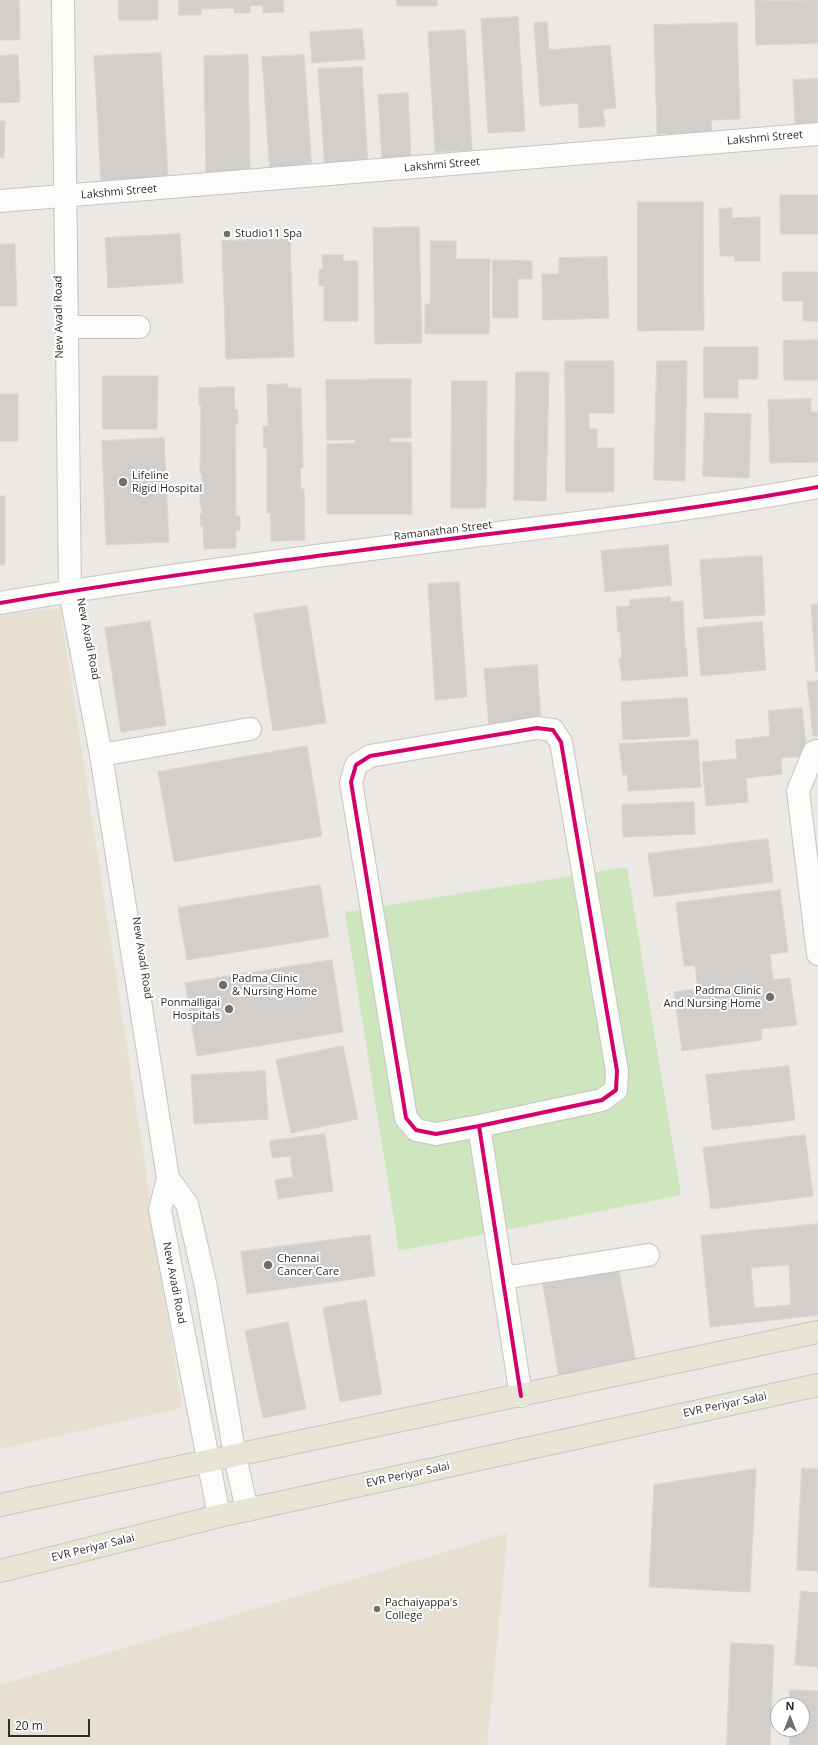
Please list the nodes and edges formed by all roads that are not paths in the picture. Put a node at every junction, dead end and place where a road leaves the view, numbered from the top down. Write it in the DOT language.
graph roads {
  1 [pos="63,0"];
  2 [pos="818,134"];
  3 [pos="66,197"];
  4 [pos="0,201"];
  5 [pos="68,327"];
  6 [pos="139,327"];
  7 [pos="818,487"];
  8 [pos="70,591"];
  9 [pos="0,602"];
  10 [pos="250,729"];
  11 [pos="818,751"];
  12 [pos="101,754"];
  13 [pos="818,954"];
  14 [pos="479,1126"];
  15 [pos="168,1178"];
  16 [pos="648,1255"];
  17 [pos="503,1278"];
  18 [pos="818,1332"];
  19 [pos="818,1385"];
  20 [pos="521,1396"];
  21 [pos="235,1456"];
  22 [pos="207,1462"];
  23 [pos="0,1505"];
  24 [pos="247,1510"];
  25 [pos="219,1516"];
  26 [pos="0,1571"];
  1 -- 3 [label="street, New Avadi Road"];
  2 -- 3 [label="street, Lakshmi Street"];
  3 -- 4 [label="street, Lakshmi Street"];
  3 -- 5 [label="street, New Avadi Road"];
  5 -- 6 [label="street"];
  5 -- 8 [label="street, New Avadi Road"];
  7 -- 8 [label="street, Ramanathan Street"];
  8 -- 9 [label="street, Ramanathan Street"];
  8 -- 12 [label="street, New Avadi Road"];
  10 -- 12 [label="street"];
  11 -- 13 [label="street"];
  12 -- 15 [label="street, New Avadi Road"];
  14 -- 14 [label="street"];
  14 -- 17 [label="street"];
  15 -- 21 [label="street"];
  15 -- 22 [label="street, New Avadi Road"];
  16 -- 17 [label="street"];
  17 -- 20 [label="street"];
  18 -- 20 [label="main road"];
  19 -- 24 [label="main road, EVR Periyar Salai"];
  20 -- 21 [label="main road"];
  21 -- 22 [label="main road"];
  21 -- 24 [label="street"];
  22 -- 23 [label="main road"];
  22 -- 25 [label="street, New Avadi Road"];
  24 -- 25 [label="main road, EVR Periyar Salai"];
  25 -- 26 [label="main road, EVR Periyar Salai"];
}
